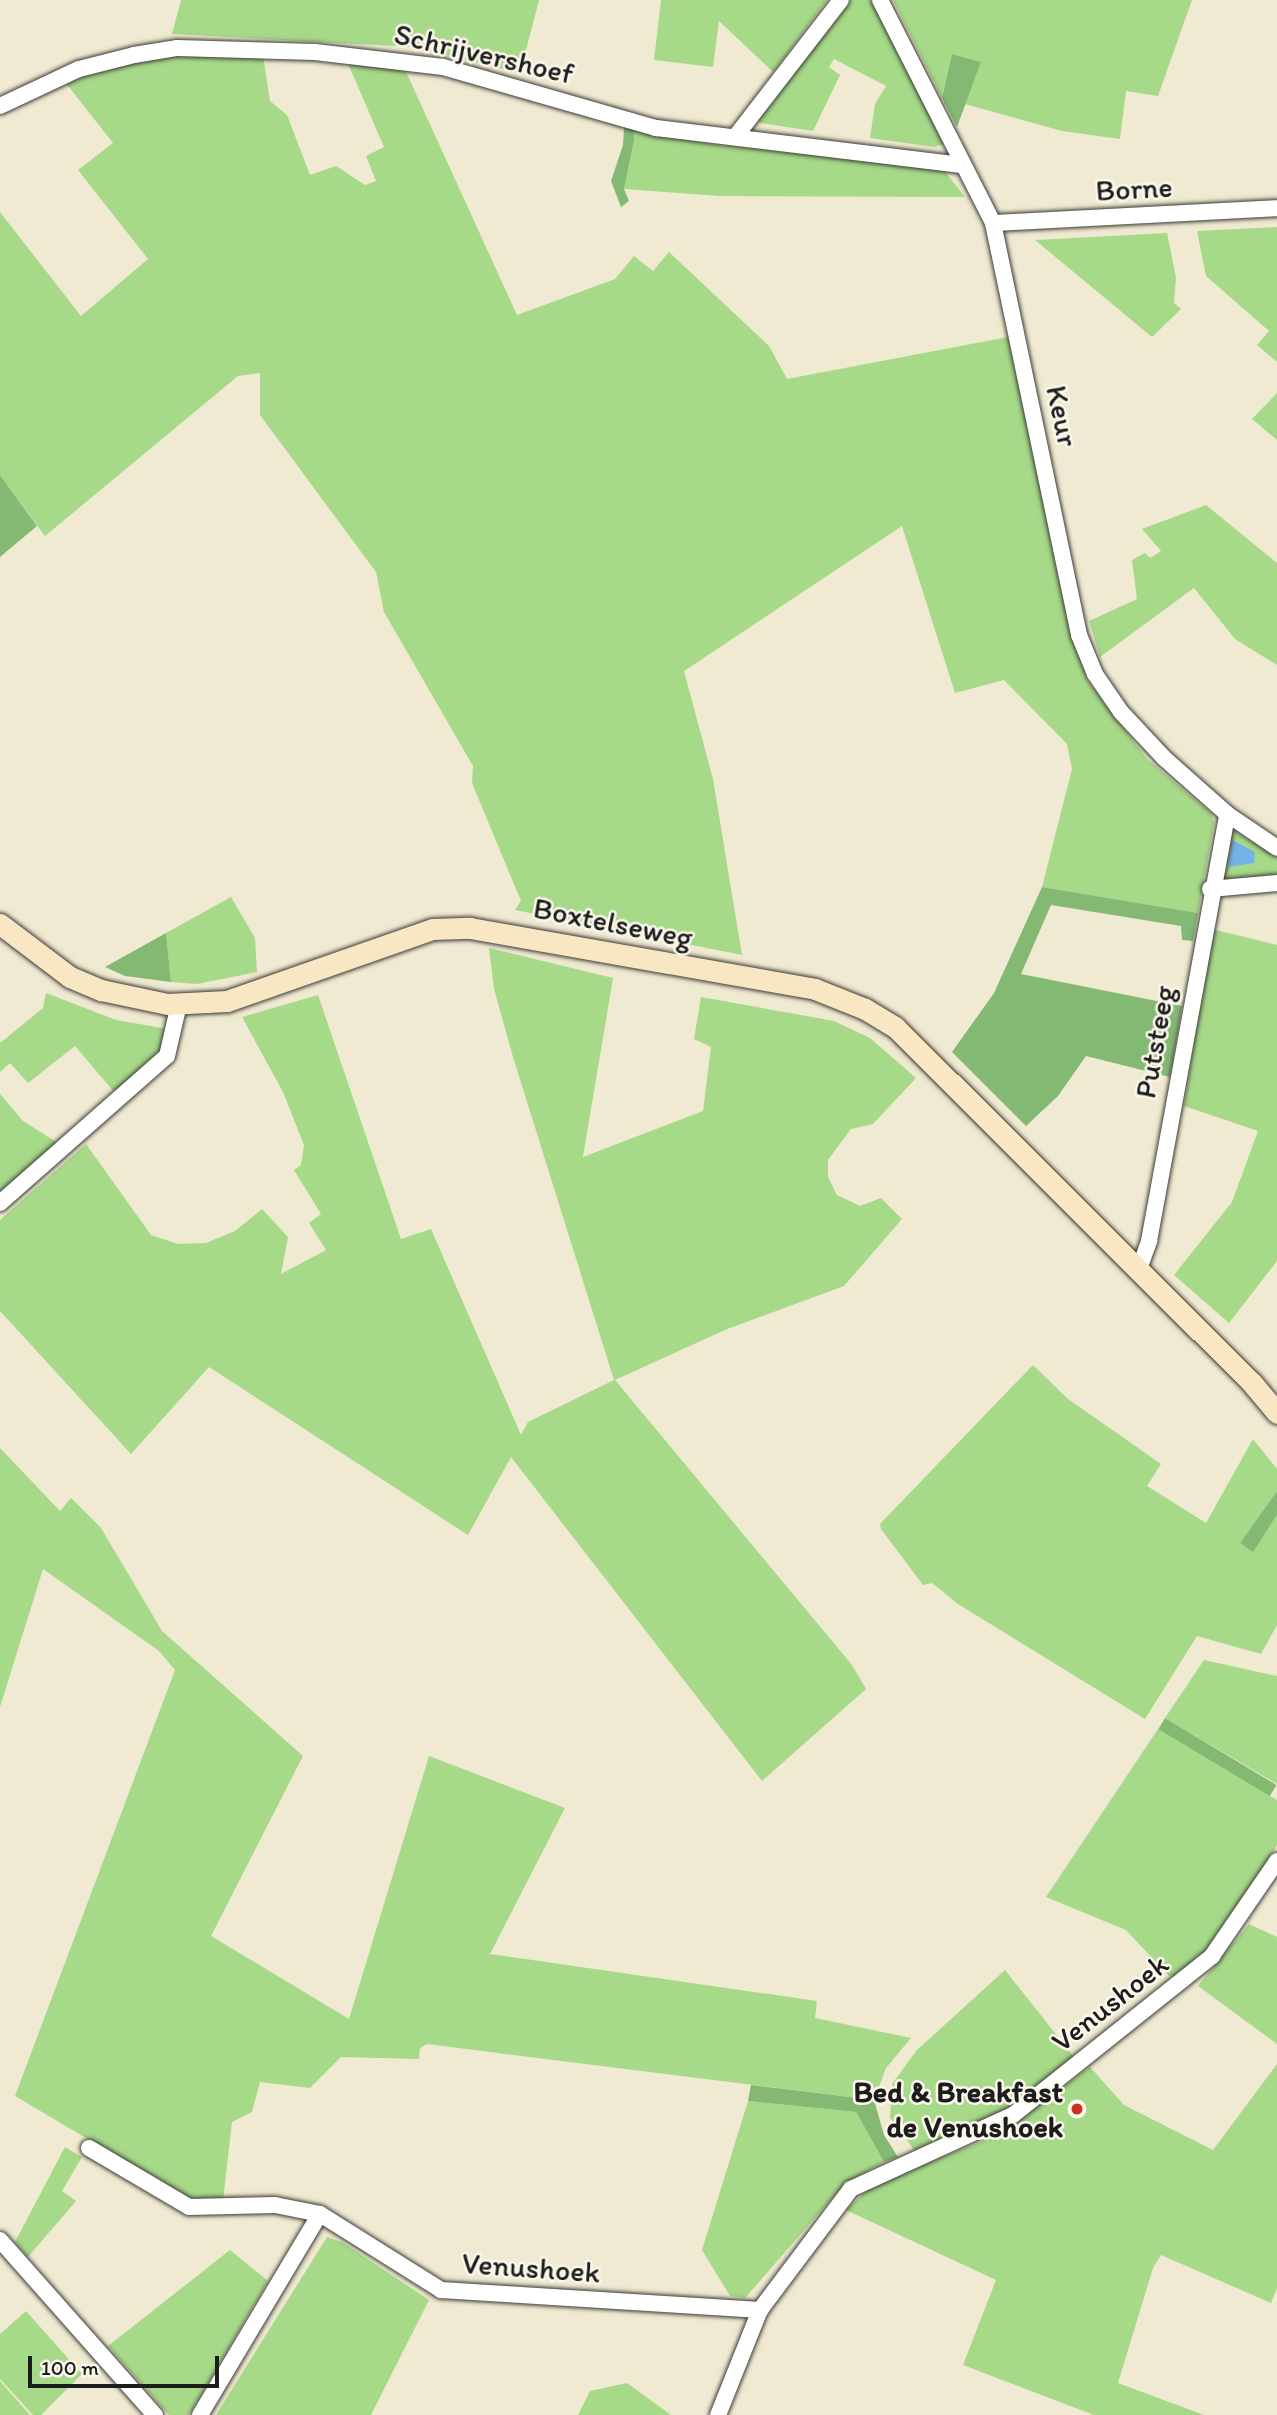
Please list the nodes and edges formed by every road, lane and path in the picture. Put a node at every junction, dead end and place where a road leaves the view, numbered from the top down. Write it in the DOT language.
graph roads {
  1 [pos="841,0"];
  2 [pos="880,0"];
  3 [pos="0,106"];
  4 [pos="735,137"];
  5 [pos="960,165"];
  6 [pos="1277,208"];
  7 [pos="993,223"];
  8 [pos="1227,814"];
  9 [pos="1277,848"];
  10 [pos="1277,883"];
  11 [pos="1210,889"];
  12 [pos="0,924"];
  13 [pos="180,1004"];
  14 [pos="0,1203"];
  15 [pos="1139,1269"];
  16 [pos="1277,1413"];
  17 [pos="1277,1861"];
  18 [pos="89,2148"];
  19 [pos="320,2214"];
  20 [pos="0,2240"];
  21 [pos="760,2310"];
  22 [pos="155,2415"];
  23 [pos="200,2415"];
  24 [pos="719,2415"];
  1 -- 4 [label="street"];
  2 -- 5 [label="street, Keur"];
  3 -- 4 [label="street, Schrijvershoef"];
  4 -- 5 [label="street, Schrijvershoef"];
  5 -- 7 [label="street, Keur"];
  6 -- 7 [label="street, Borne"];
  7 -- 8 [label="street, Keur"];
  8 -- 9 [label="street, Keur"];
  8 -- 11 [label="street"];
  10 -- 11 [label="street"];
  11 -- 15 [label="street, Putsteeg"];
  12 -- 13 [label="main road, Boxtelseweg"];
  13 -- 14 [label="street"];
  13 -- 15 [label="main road, Boxtelseweg"];
  15 -- 16 [label="main road, Boxtelseweg"];
  17 -- 21 [label="street, Venushoek"];
  18 -- 19 [label="street, Venushoek"];
  19 -- 21 [label="street, Venushoek"];
  19 -- 23 [label="street"];
  20 -- 22 [label="street"];
  21 -- 24 [label="street, Venushoek"];
}
